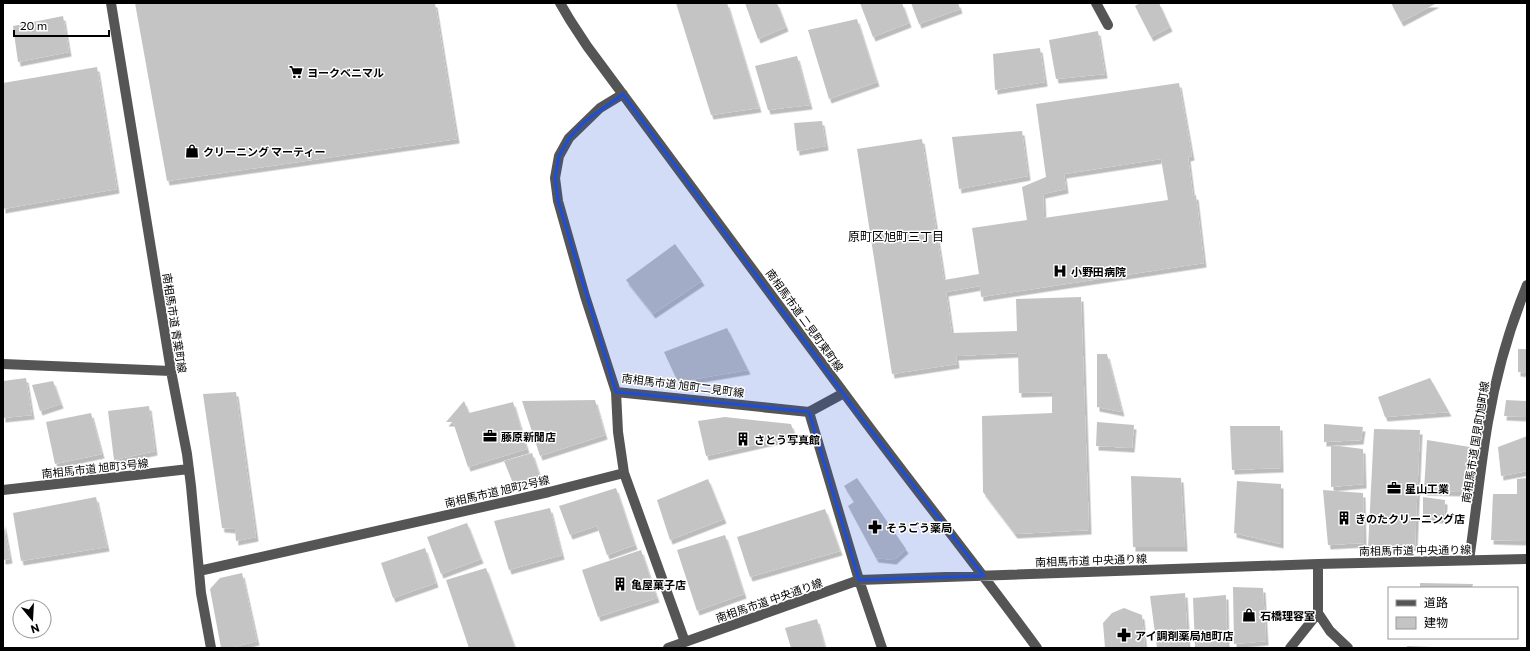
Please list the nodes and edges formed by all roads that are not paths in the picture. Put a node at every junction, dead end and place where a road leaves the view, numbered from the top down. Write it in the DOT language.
graph roads {
  1 [pos="111,3"];
  2 [pos="560,3"];
  3 [pos="1096,3"];
  4 [pos="1108,25"];
  5 [pos="623,94"];
  6 [pos="1527,284"];
  7 [pos="3,364"];
  8 [pos="171,371"];
  9 [pos="616,392"];
  10 [pos="844,393"];
  11 [pos="809,412"];
  12 [pos="189,469"];
  13 [pos="624,473"];
  14 [pos="3,490"];
  15 [pos="1527,559"];
  16 [pos="1469,560"];
  17 [pos="1318,564"];
  18 [pos="199,571"];
  19 [pos="984,576"];
  20 [pos="859,580"];
  21 [pos="1318,612"];
  22 [pos="685,642"];
  23 [pos="211,648"];
  24 [pos="668,648"];
  25 [pos="882,648"];
  26 [pos="1037,648"];
  27 [pos="1290,648"];
  28 [pos="1348,648"];
  1 -- 8 [label="street, 南相馬市道 青葉町線"];
  2 -- 5 [label="street, 南相馬市道 二見町東町線"];
  3 -- 4 [label="street"];
  5 -- 9 [label="street, 南相馬市道 旭町二見町線"];
  5 -- 10 [label="street, 南相馬市道 二見町東町線"];
  6 -- 16 [label="street, 南相馬市道 国見町旭町線"];
  7 -- 8 [label="street"];
  8 -- 12 [label="street, 南相馬市道 青葉町線"];
  9 -- 11 [label="street, 南相馬市道 旭町二見町線"];
  9 -- 13 [label="street"];
  10 -- 11 [label="street"];
  10 -- 19 [label="street, 南相馬市道 二見町東町線"];
  11 -- 20 [label="street"];
  12 -- 14 [label="street, 南相馬市道 旭町3号線"];
  12 -- 18 [label="street, 南相馬市道 青葉町線"];
  13 -- 18 [label="street, 南相馬市道 旭町2号線"];
  13 -- 22 [label="street"];
  15 -- 16 [label="street, 南相馬市道 中央通り線"];
  16 -- 17 [label="street, 南相馬市道 中央通り線"];
  17 -- 19 [label="street, 南相馬市道 中央通り線"];
  17 -- 21 [label="street"];
  18 -- 23 [label="street, 南相馬市道 青葉町線"];
  19 -- 20 [label="street, 南相馬市道 中央通り線"];
  19 -- 26 [label="street, 南相馬市道 二見町東町線"];
  20 -- 22 [label="street, 南相馬市道 中央通り線"];
  20 -- 25 [label="street"];
  21 -- 27 [label="street"];
  21 -- 28 [label="street"];
  22 -- 24 [label="street, 南相馬市道 中央通り線"];
}
